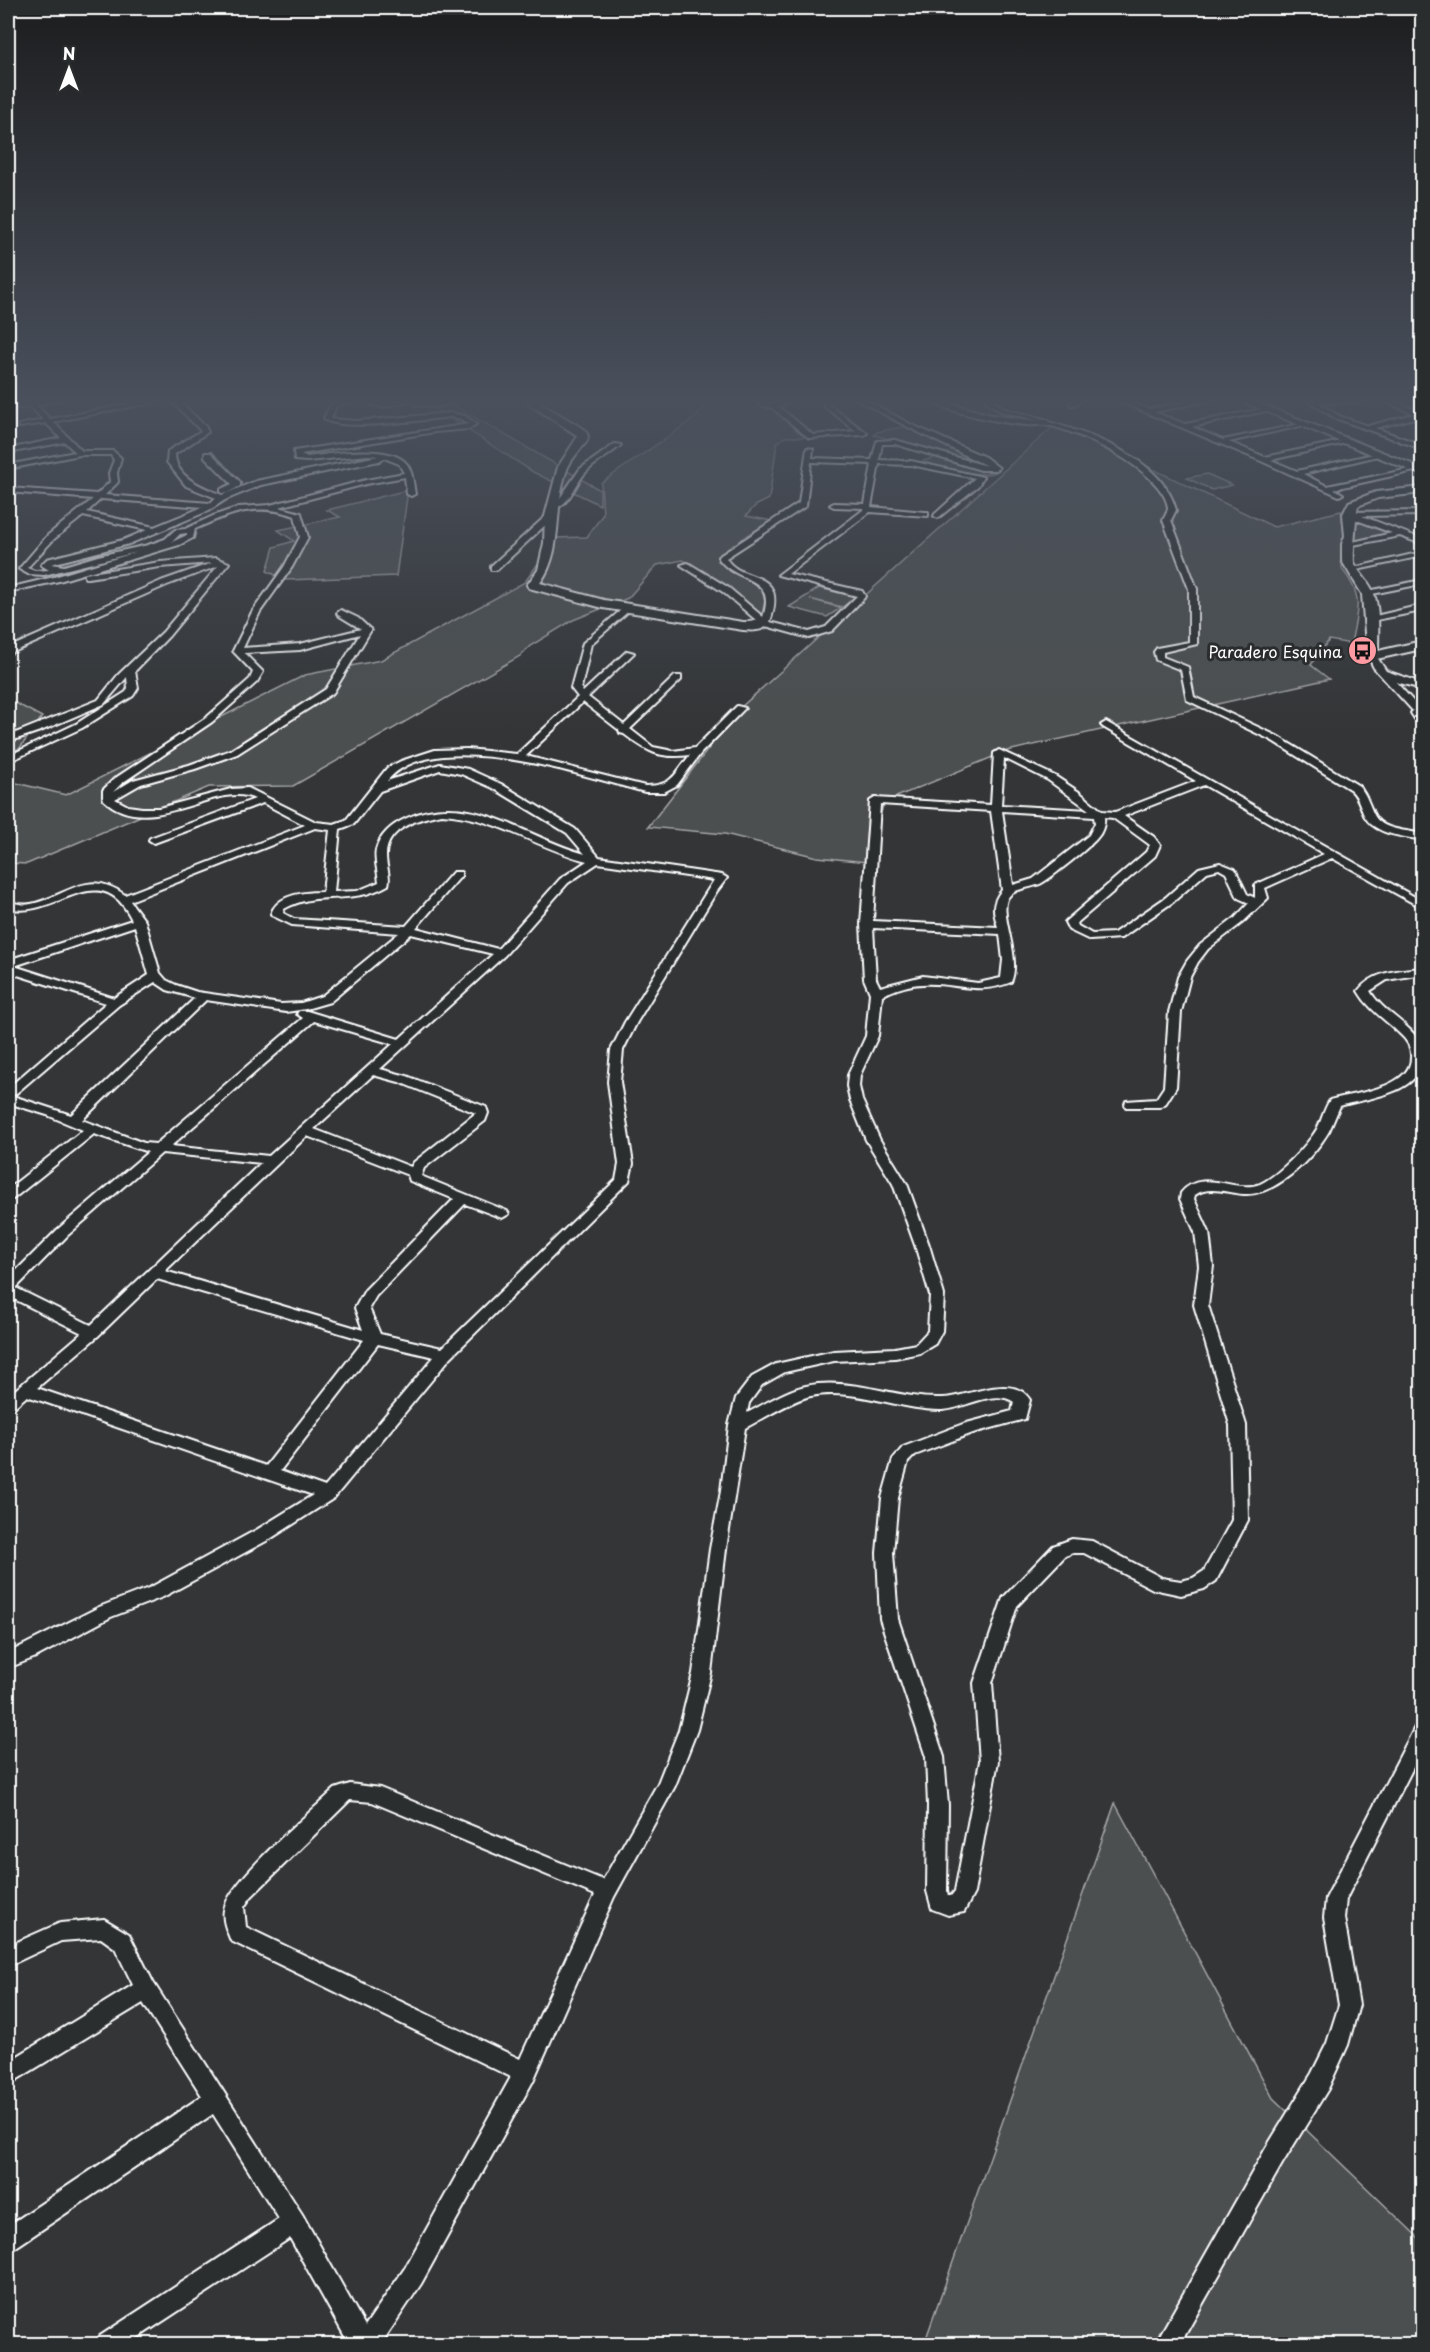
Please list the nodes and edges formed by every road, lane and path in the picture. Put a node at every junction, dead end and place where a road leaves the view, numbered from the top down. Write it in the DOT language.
graph roads {
  1 [pos="85,510"];
  2 [pos="194,510"];
  3 [pos="231,510"];
  4 [pos="284,510"];
  5 [pos="794,510"];
  6 [pos="867,510"];
  7 [pos="885,510"];
  8 [pos="944,510"];
  9 [pos="1172,510"];
  10 [pos="1351,510"];
  11 [pos="552,511"];
  12 [pos="82,513"];
  13 [pos="1422,513"];
  14 [pos="925,514"];
  15 [pos="1349,514"];
  16 [pos="938,516"];
  17 [pos="154,530"];
  18 [pos="189,530"];
  19 [pos="1401,534"];
  20 [pos="1422,542"];
  21 [pos="1348,544"];
  22 [pos="1422,554"];
  23 [pos="225,562"];
  24 [pos="685,565"];
  25 [pos="494,568"];
  26 [pos="60,569"];
  27 [pos="1352,569"];
  28 [pos="1422,582"];
  29 [pos="8,590"];
  30 [pos="1367,592"];
  31 [pos="8,597"];
  32 [pos="628,607"];
  33 [pos="1422,608"];
  34 [pos="341,613"];
  35 [pos="1371,618"];
  36 [pos="765,623"];
  37 [pos="367,630"];
  38 [pos="1422,645"];
  39 [pos="8,651"];
  40 [pos="237,651"];
  41 [pos="630,653"];
  42 [pos="1374,661"];
  43 [pos="130,671"];
  44 [pos="678,678"];
  45 [pos="1422,686"];
  46 [pos="583,698"];
  47 [pos="740,708"];
  48 [pos="1420,711"];
  49 [pos="1422,723"];
  50 [pos="1106,725"];
  51 [pos="623,730"];
  52 [pos="8,739"];
  53 [pos="698,751"];
  54 [pos="519,757"];
  55 [pos="8,759"];
  56 [pos="1203,781"];
  57 [pos="376,789"];
  58 [pos="108,799"];
  59 [pos="263,799"];
  60 [pos="996,807"];
  61 [pos="1098,813"];
  62 [pos="1116,815"];
  63 [pos="314,825"];
  64 [pos="335,827"];
  65 [pos="1422,837"];
  66 [pos="154,840"];
  67 [pos="1332,854"];
  68 [pos="596,860"];
  69 [pos="457,874"];
  70 [pos="1008,890"];
  71 [pos="328,896"];
  72 [pos="123,900"];
  73 [pos="1255,902"];
  74 [pos="8,905"];
  75 [pos="1422,905"];
  76 [pos="139,921"];
  77 [pos="867,924"];
  78 [pos="409,930"];
  79 [pos="1005,931"];
  80 [pos="501,953"];
  81 [pos="8,966"];
  82 [pos="1422,971"];
  83 [pos="155,976"];
  84 [pos="876,993"];
  85 [pos="202,998"];
  86 [pos="115,1002"];
  87 [pos="287,1008"];
  88 [pos="311,1017"];
  89 [pos="401,1043"];
  90 [pos="372,1071"];
  91 [pos="8,1096"];
  92 [pos="1131,1104"];
  93 [pos="74,1120"];
  94 [pos="92,1130"];
  95 [pos="306,1131"];
  96 [pos="161,1150"];
  97 [pos="272,1160"];
  98 [pos="414,1173"];
  99 [pos="8,1196"];
  100 [pos="463,1198"];
  101 [pos="502,1214"];
  102 [pos="154,1273"];
  103 [pos="8,1288"];
  104 [pos="93,1332"];
  105 [pos="374,1338"];
  106 [pos="445,1354"];
  107 [pos="25,1390"];
  108 [pos="8,1404"];
  109 [pos="737,1425"];
  110 [pos="269,1474"];
  111 [pos="328,1494"];
  112 [pos="8,1660"];
  113 [pos="1422,1733"];
  114 [pos="607,1892"];
  115 [pos="8,1956"];
  116 [pos="146,1989"];
  117 [pos="525,2073"];
  118 [pos="8,2074"];
  119 [pos="215,2100"];
  120 [pos="294,2222"];
  121 [pos="8,2239"];
  122 [pos="108,2344"];
  123 [pos="365,2344"];
  124 [pos="1167,2344"];
  1 -- 12 [label="street"];
  2 -- 17 [label="street"];
  3 -- 18 [label="street"];
  4 -- 40 [label="street"];
  5 -- 36 [label="street"];
  6 -- 36 [label="street"];
  7 -- 14 [label="street"];
  8 -- 16 [label="street"];
  9 -- 65 [label="street"];
  10 -- 15 [label="street"];
  11 -- 25 [label="street"];
  11 -- 32 [label="street"];
  12 -- 17 [label="street"];
  12 -- 26 [label="street"];
  13 -- 15 [label="street"];
  15 -- 19 [label="street"];
  15 -- 21 [label="street"];
  17 -- 26 [label="street"];
  18 -- 26 [label="street"];
  18 -- 29 [label="street"];
  19 -- 20 [label="street"];
  19 -- 21 [label="street"];
  21 -- 27 [label="street"];
  22 -- 27 [label="street"];
  23 -- 31 [label="street"];
  23 -- 39 [label="street"];
  23 -- 43 [label="street"];
  24 -- 36 [label="street"];
  27 -- 30 [label="street"];
  28 -- 30 [label="street"];
  30 -- 35 [label="street"];
  32 -- 36 [label="street"];
  32 -- 46 [label="street"];
  33 -- 35 [label="street"];
  34 -- 37 [label="street"];
  35 -- 42 [label="street"];
  37 -- 40 [label="street"];
  37 -- 58 [label="street"];
  38 -- 42 [label="street"];
  40 -- 58 [label="street"];
  41 -- 46 [label="street"];
  42 -- 45 [label="street"];
  42 -- 48 [label="street"];
  43 -- 52 [label="street"];
  43 -- 55 [label="street"];
  44 -- 51 [label="street"];
  46 -- 51 [label="street"];
  46 -- 54 [label="street"];
  47 -- 53 [label="street"];
  48 -- 49 [label="street"];
  50 -- 56 [label="street"];
  51 -- 53 [label="street"];
  53 -- 54 [label="street"];
  54 -- 57 [label="street"];
  56 -- 62 [label="street"];
  56 -- 67 [label="street"];
  57 -- 64 [label="street"];
  57 -- 68 [label="street"];
  58 -- 59 [label="street"];
  59 -- 63 [label="street"];
  59 -- 66 [label="street"];
  60 -- 61 [label="street"];
  60 -- 61 [label="street"];
  60 -- 70 [label="street"];
  60 -- 77 [label="street"];
  61 -- 62 [label="street"];
  61 -- 70 [label="street"];
  62 -- 73 [label="street"];
  63 -- 64 [label="street"];
  63 -- 72 [label="street"];
  64 -- 71 [label="street"];
  67 -- 73 [label="street"];
  67 -- 75 [label="street"];
  68 -- 71 [label="street"];
  68 -- 80 [label="street"];
  68 -- 106 [label="street"];
  69 -- 78 [label="street"];
  70 -- 79 [label="street"];
  71 -- 78 [label="street"];
  72 -- 74 [label="street"];
  72 -- 76 [label="street"];
  73 -- 92 [label="street"];
  76 -- 81 [label="street"];
  76 -- 83 [label="street"];
  77 -- 79 [label="street"];
  77 -- 84 [label="street"];
  78 -- 80 [label="street"];
  78 -- 87 [label="street"];
  79 -- 84 [label="street"];
  80 -- 89 [label="street"];
  81 -- 86 [label="street"];
  82 -- 109 [label="street"];
  83 -- 85 [label="street"];
  83 -- 86 [label="street"];
  84 -- 109 [label="street"];
  85 -- 87 [label="street"];
  85 -- 93 [label="street"];
  86 -- 91 [label="street"];
  87 -- 88 [label="street"];
  88 -- 89 [label="street"];
  88 -- 96 [label="street"];
  89 -- 90 [label="street"];
  90 -- 95 [label="street"];
  90 -- 98 [label="street"];
  91 -- 93 [label="street"];
  93 -- 94 [label="street"];
  94 -- 96 [label="street"];
  94 -- 99 [label="street"];
  95 -- 97 [label="street"];
  95 -- 98 [label="street"];
  96 -- 97 [label="street"];
  96 -- 103 [label="street"];
  97 -- 102 [label="street"];
  98 -- 100 [label="street"];
  100 -- 101 [label="street"];
  100 -- 105 [label="street"];
  102 -- 104 [label="street"];
  102 -- 105 [label="street"];
  103 -- 104 [label="street"];
  104 -- 107 [label="street"];
  105 -- 106 [label="street"];
  105 -- 110 [label="street"];
  106 -- 111 [label="street"];
  107 -- 108 [label="street"];
  107 -- 110 [label="street"];
  109 -- 114 [label="street"];
  110 -- 111 [label="street"];
  111 -- 112 [label="street"];
  113 -- 124 [label="street"];
  114 -- 117 [label="street"];
  114 -- 117 [label="street"];
  115 -- 116 [label="street"];
  116 -- 118 [label="street"];
  116 -- 119 [label="street"];
  117 -- 123 [label="street"];
  119 -- 120 [label="street"];
  119 -- 121 [label="street"];
  120 -- 122 [label="street"];
  120 -- 123 [label="street"];
}
